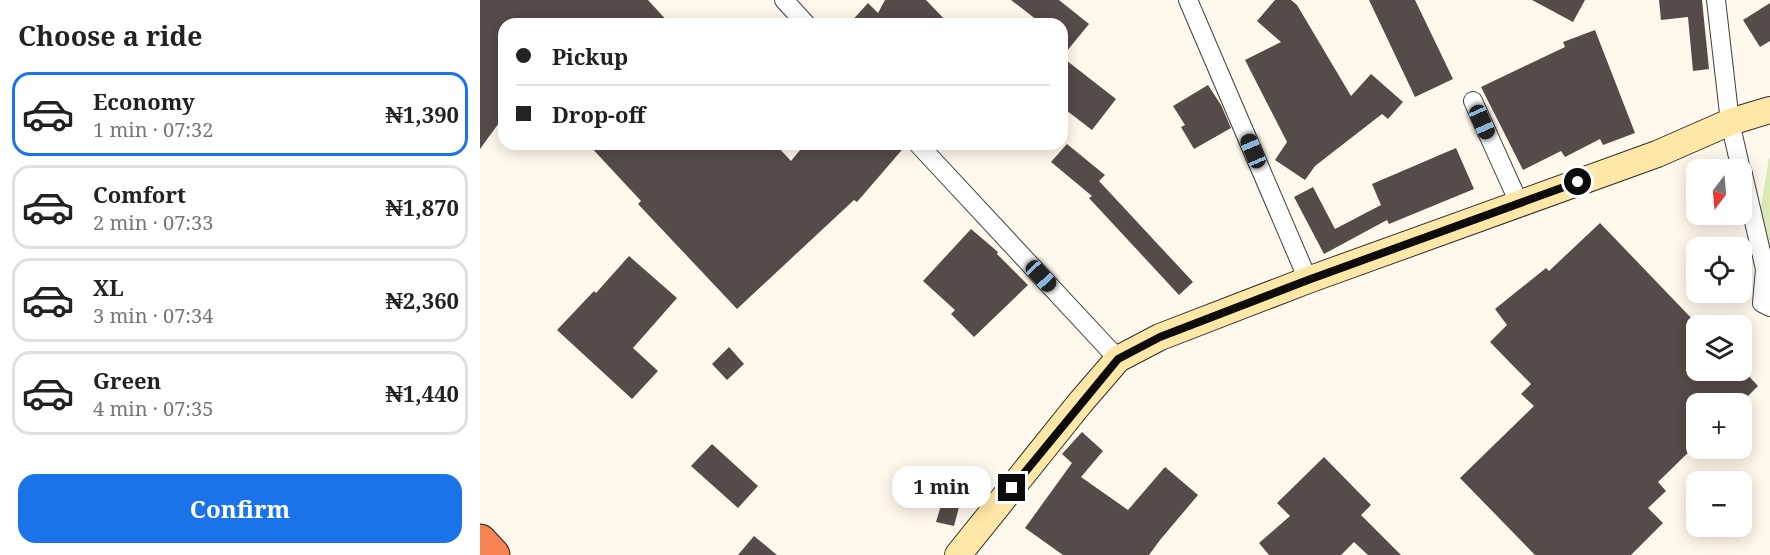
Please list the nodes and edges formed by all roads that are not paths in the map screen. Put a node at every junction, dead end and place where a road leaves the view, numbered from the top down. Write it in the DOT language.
graph roads {
  1 [pos="784,0"];
  2 [pos="1188,0"];
  3 [pos="1716,0"];
  4 [pos="800,18"];
  5 [pos="1473,101"];
  6 [pos="1770,110"];
  7 [pos="1730,122"];
  8 [pos="924,150"];
  9 [pos="1738,159"];
  10 [pos="1519,203"];
  11 [pos="1752,215"];
  12 [pos="1308,280"];
  13 [pos="1770,307"];
  14 [pos="1118,359"];
  15 [pos="480,541"];
  16 [pos="494,555"];
  17 [pos="958,555"];
  1 -- 4 [label="street"];
  2 -- 12 [label="street"];
  3 -- 7 [label="street"];
  5 -- 10 [label="street"];
  6 -- 7 [label="street"];
  7 -- 9 [label="street"];
  7 -- 10 [label="street"];
  8 -- 14 [label="street"];
  10 -- 12 [label="street"];
  11 -- 13 [label="street"];
  12 -- 14 [label="street"];
  14 -- 17 [label="street"];
  15 -- 16 [label="highway"];
}
